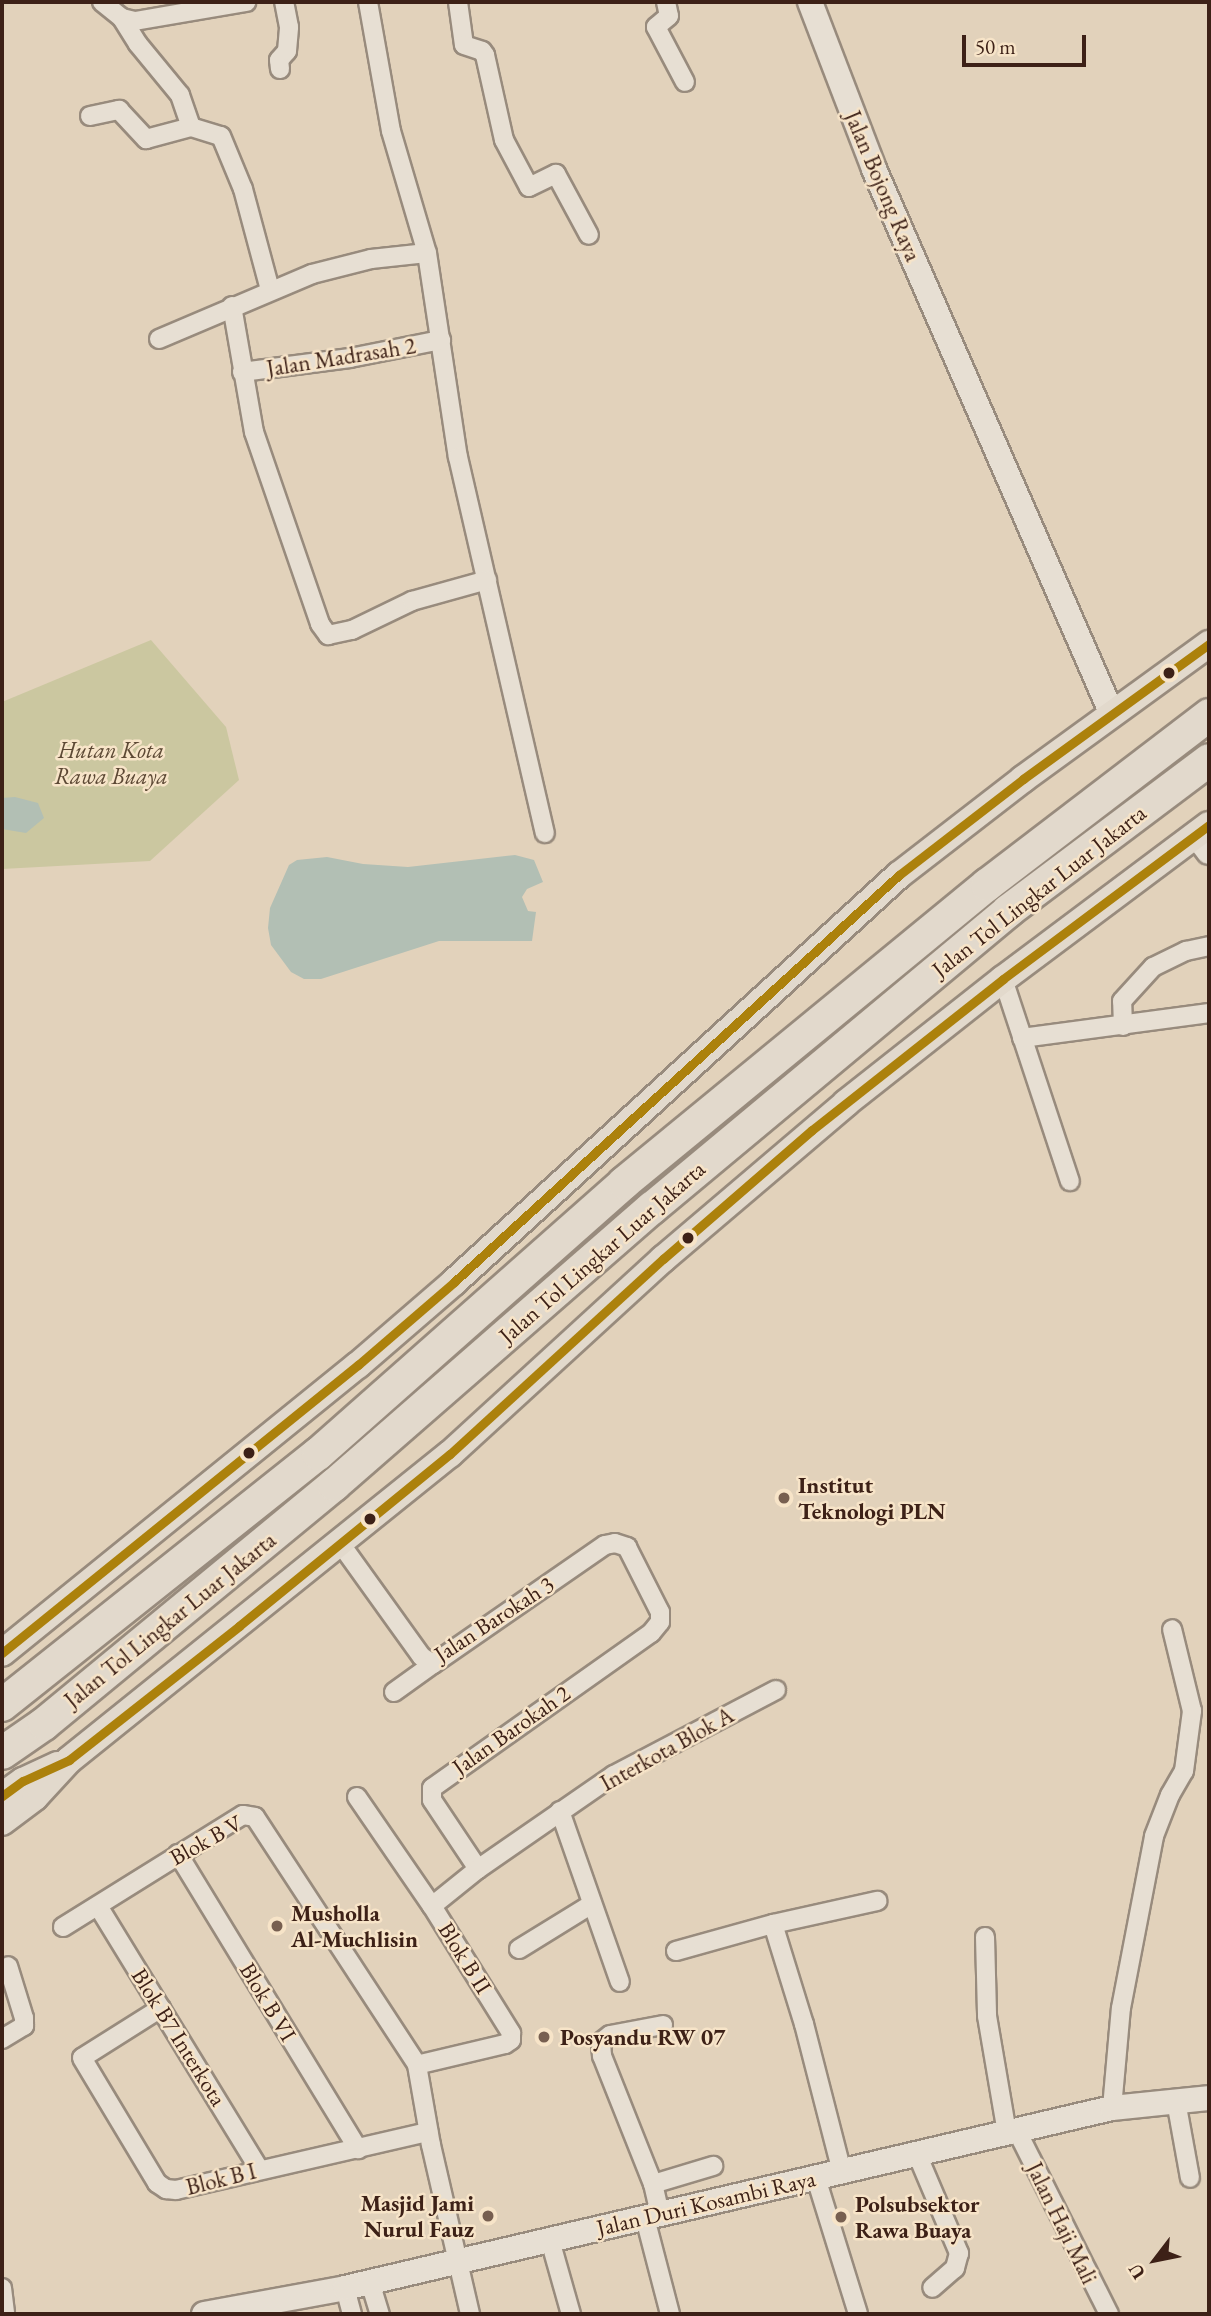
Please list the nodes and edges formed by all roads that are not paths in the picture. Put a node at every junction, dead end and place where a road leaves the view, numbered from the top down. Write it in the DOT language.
graph roads {
  1 [pos="102,2"];
  2 [pos="246,2"];
  3 [pos="284,2"];
  4 [pos="368,2"];
  5 [pos="458,2"];
  6 [pos="666,2"];
  7 [pos="810,2"];
  8 [pos="122,18"];
  9 [pos="280,69"];
  10 [pos="685,82"];
  11 [pos="90,116"];
  12 [pos="191,127"];
  13 [pos="589,235"];
  14 [pos="427,253"];
  15 [pos="270,290"];
  16 [pos="233,306"];
  17 [pos="159,340"];
  18 [pos="441,340"];
  19 [pos="242,372"];
  20 [pos="487,580"];
  21 [pos="1209,644"];
  22 [pos="1112,714"];
  23 [pos="1209,715"];
  24 [pos="1209,760"];
  25 [pos="545,833"];
  26 [pos="1205,837"];
  27 [pos="1209,946"];
  28 [pos="1003,979"];
  29 [pos="1209,1013"];
  30 [pos="1123,1026"];
  31 [pos="1022,1038"];
  32 [pos="1070,1181"];
  33 [pos="340,1543"];
  34 [pos="660,1612"];
  35 [pos="1172,1629"];
  36 [pos="2,1653"];
  37 [pos="433,1664"];
  38 [pos="776,1690"];
  39 [pos="394,1692"];
  40 [pos="2,1705"];
  41 [pos="1201,1709"];
  42 [pos="2,1753"];
  43 [pos="69,1760"];
  44 [pos="12,1788"];
  45 [pos="357,1797"];
  46 [pos="560,1811"];
  47 [pos="2,1822"];
  48 [pos="178,1854"];
  49 [pos="478,1869"];
  50 [pos="877,1901"];
  51 [pos="592,1903"];
  52 [pos="98,1906"];
  53 [pos="432,1906"];
  54 [pos="773,1924"];
  55 [pos="63,1927"];
  56 [pos="985,1937"];
  57 [pos="519,1949"];
  58 [pos="676,1951"];
  59 [pos="8,1966"];
  60 [pos="620,1982"];
  61 [pos="161,2008"];
  62 [pos="663,2025"];
  63 [pos="2,2039"];
  64 [pos="417,2065"];
  65 [pos="1209,2098"];
  66 [pos="1176,2101"];
  67 [pos="1112,2108"];
  68 [pos="428,2132"];
  69 [pos="1012,2132"];
  70 [pos="358,2149"];
  71 [pos="917,2154"];
  72 [pos="713,2166"];
  73 [pos="259,2169"];
  74 [pos="842,2172"];
  75 [pos="816,2178"];
  76 [pos="1190,2178"];
  77 [pos="653,2184"];
  78 [pos="652,2216"];
  79 [pos="550,2240"];
  80 [pos="458,2261"];
  81 [pos="370,2282"];
  82 [pos="2,2288"];
  83 [pos="345,2288"];
  84 [pos="932,2288"];
  85 [pos="272,2309"];
  86 [pos="5,2314"];
  87 [pos="204,2314"];
  88 [pos="352,2314"];
  89 [pos="380,2314"];
  90 [pos="470,2314"];
  91 [pos="571,2314"];
  92 [pos="670,2314"];
  93 [pos="858,2314"];
  94 [pos="1109,2314"];
  1 -- 8 [label="street"];
  2 -- 8 [label="street"];
  3 -- 9 [label="street"];
  4 -- 14 [label="street"];
  5 -- 13 [label="street"];
  6 -- 10 [label="street"];
  7 -- 22 [label="main road, Jalan Bojong Raya"];
  8 -- 12 [label="street"];
  11 -- 12 [label="street"];
  12 -- 15 [label="street"];
  14 -- 15 [label="street"];
  14 -- 18 [label="street"];
  15 -- 16 [label="street"];
  16 -- 17 [label="street"];
  16 -- 19 [label="street"];
  18 -- 19 [label="street, Jalan Madrasah 2"];
  18 -- 20 [label="street"];
  19 -- 20 [label="street"];
  20 -- 25 [label="street"];
  21 -- 22 [label="main road"];
  22 -- 36 [label="main road"];
  23 -- 40 [label="highway, Jalan Tol Lingkar Luar Jakarta"];
  24 -- 42 [label="highway, Jalan Tol Lingkar Luar Jakarta"];
  26 -- 28 [label="main road"];
  27 -- 30 [label="street"];
  28 -- 31 [label="street"];
  28 -- 33 [label="main road"];
  29 -- 30 [label="street"];
  30 -- 31 [label="street"];
  31 -- 32 [label="street"];
  33 -- 37 [label="street, Jalan Barokah 3"];
  33 -- 43 [label="main road"];
  34 -- 37 [label="street, Jalan Barokah 3"];
  34 -- 49 [label="street, Jalan Barokah 2"];
  35 -- 41 [label="street"];
  37 -- 39 [label="street"];
  38 -- 46 [label="street, Interkota Blok A"];
  41 -- 67 [label="street"];
  43 -- 44 [label="main road"];
  43 -- 47 [label="main road"];
  45 -- 53 [label="street, Blok B II"];
  46 -- 49 [label="street, Interkota Blok A"];
  46 -- 51 [label="street"];
  48 -- 52 [label="street, Blok B V"];
  48 -- 64 [label="street, Blok B V"];
  48 -- 70 [label="street, Blok B VI"];
  49 -- 53 [label="street, Interkota Blok A"];
  50 -- 54 [label="street"];
  51 -- 57 [label="street"];
  51 -- 60 [label="street"];
  52 -- 55 [label="street, Blok B V"];
  52 -- 61 [label="street, Blok B7 Interkota"];
  53 -- 64 [label="street, Blok B II"];
  54 -- 58 [label="street"];
  54 -- 74 [label="street"];
  56 -- 69 [label="street, Jalan Haji Mali"];
  59 -- 63 [label="street"];
  61 -- 73 [label="street, Blok B7 Interkota"];
  61 -- 73 [label="street, Blok B I"];
  62 -- 77 [label="street"];
  64 -- 68 [label="street, Blok B V"];
  65 -- 66 [label="main road, Jalan Duri Kosambi Raya"];
  66 -- 67 [label="main road, Jalan Duri Kosambi Raya"];
  66 -- 76 [label="street"];
  67 -- 69 [label="main road, Jalan Duri Kosambi Raya"];
  68 -- 70 [label="street, Blok B I"];
  68 -- 80 [label="street, Blok B V"];
  69 -- 71 [label="main road, Jalan Duri Kosambi Raya"];
  69 -- 94 [label="street, Jalan Haji Mali"];
  70 -- 73 [label="street, Blok B I"];
  71 -- 74 [label="main road, Jalan Duri Kosambi Raya"];
  71 -- 84 [label="street"];
  72 -- 77 [label="street"];
  74 -- 75 [label="main road, Jalan Duri Kosambi Raya"];
  75 -- 78 [label="main road, Jalan Duri Kosambi Raya"];
  75 -- 93 [label="street"];
  77 -- 78 [label="street"];
  78 -- 79 [label="main road, Jalan Duri Kosambi Raya"];
  78 -- 92 [label="street"];
  79 -- 80 [label="main road, Jalan Duri Kosambi Raya"];
  79 -- 91 [label="street"];
  80 -- 81 [label="main road, Jalan Duri Kosambi Raya"];
  80 -- 90 [label="street, Blok B V"];
  81 -- 83 [label="main road, Jalan Duri Kosambi Raya"];
  81 -- 89 [label="street"];
  82 -- 86 [label="street"];
  83 -- 85 [label="main road, Jalan Duri Kosambi Raya"];
  83 -- 88 [label="street"];
  85 -- 87 [label="main road, Jalan Duri Kosambi Raya"];
}
